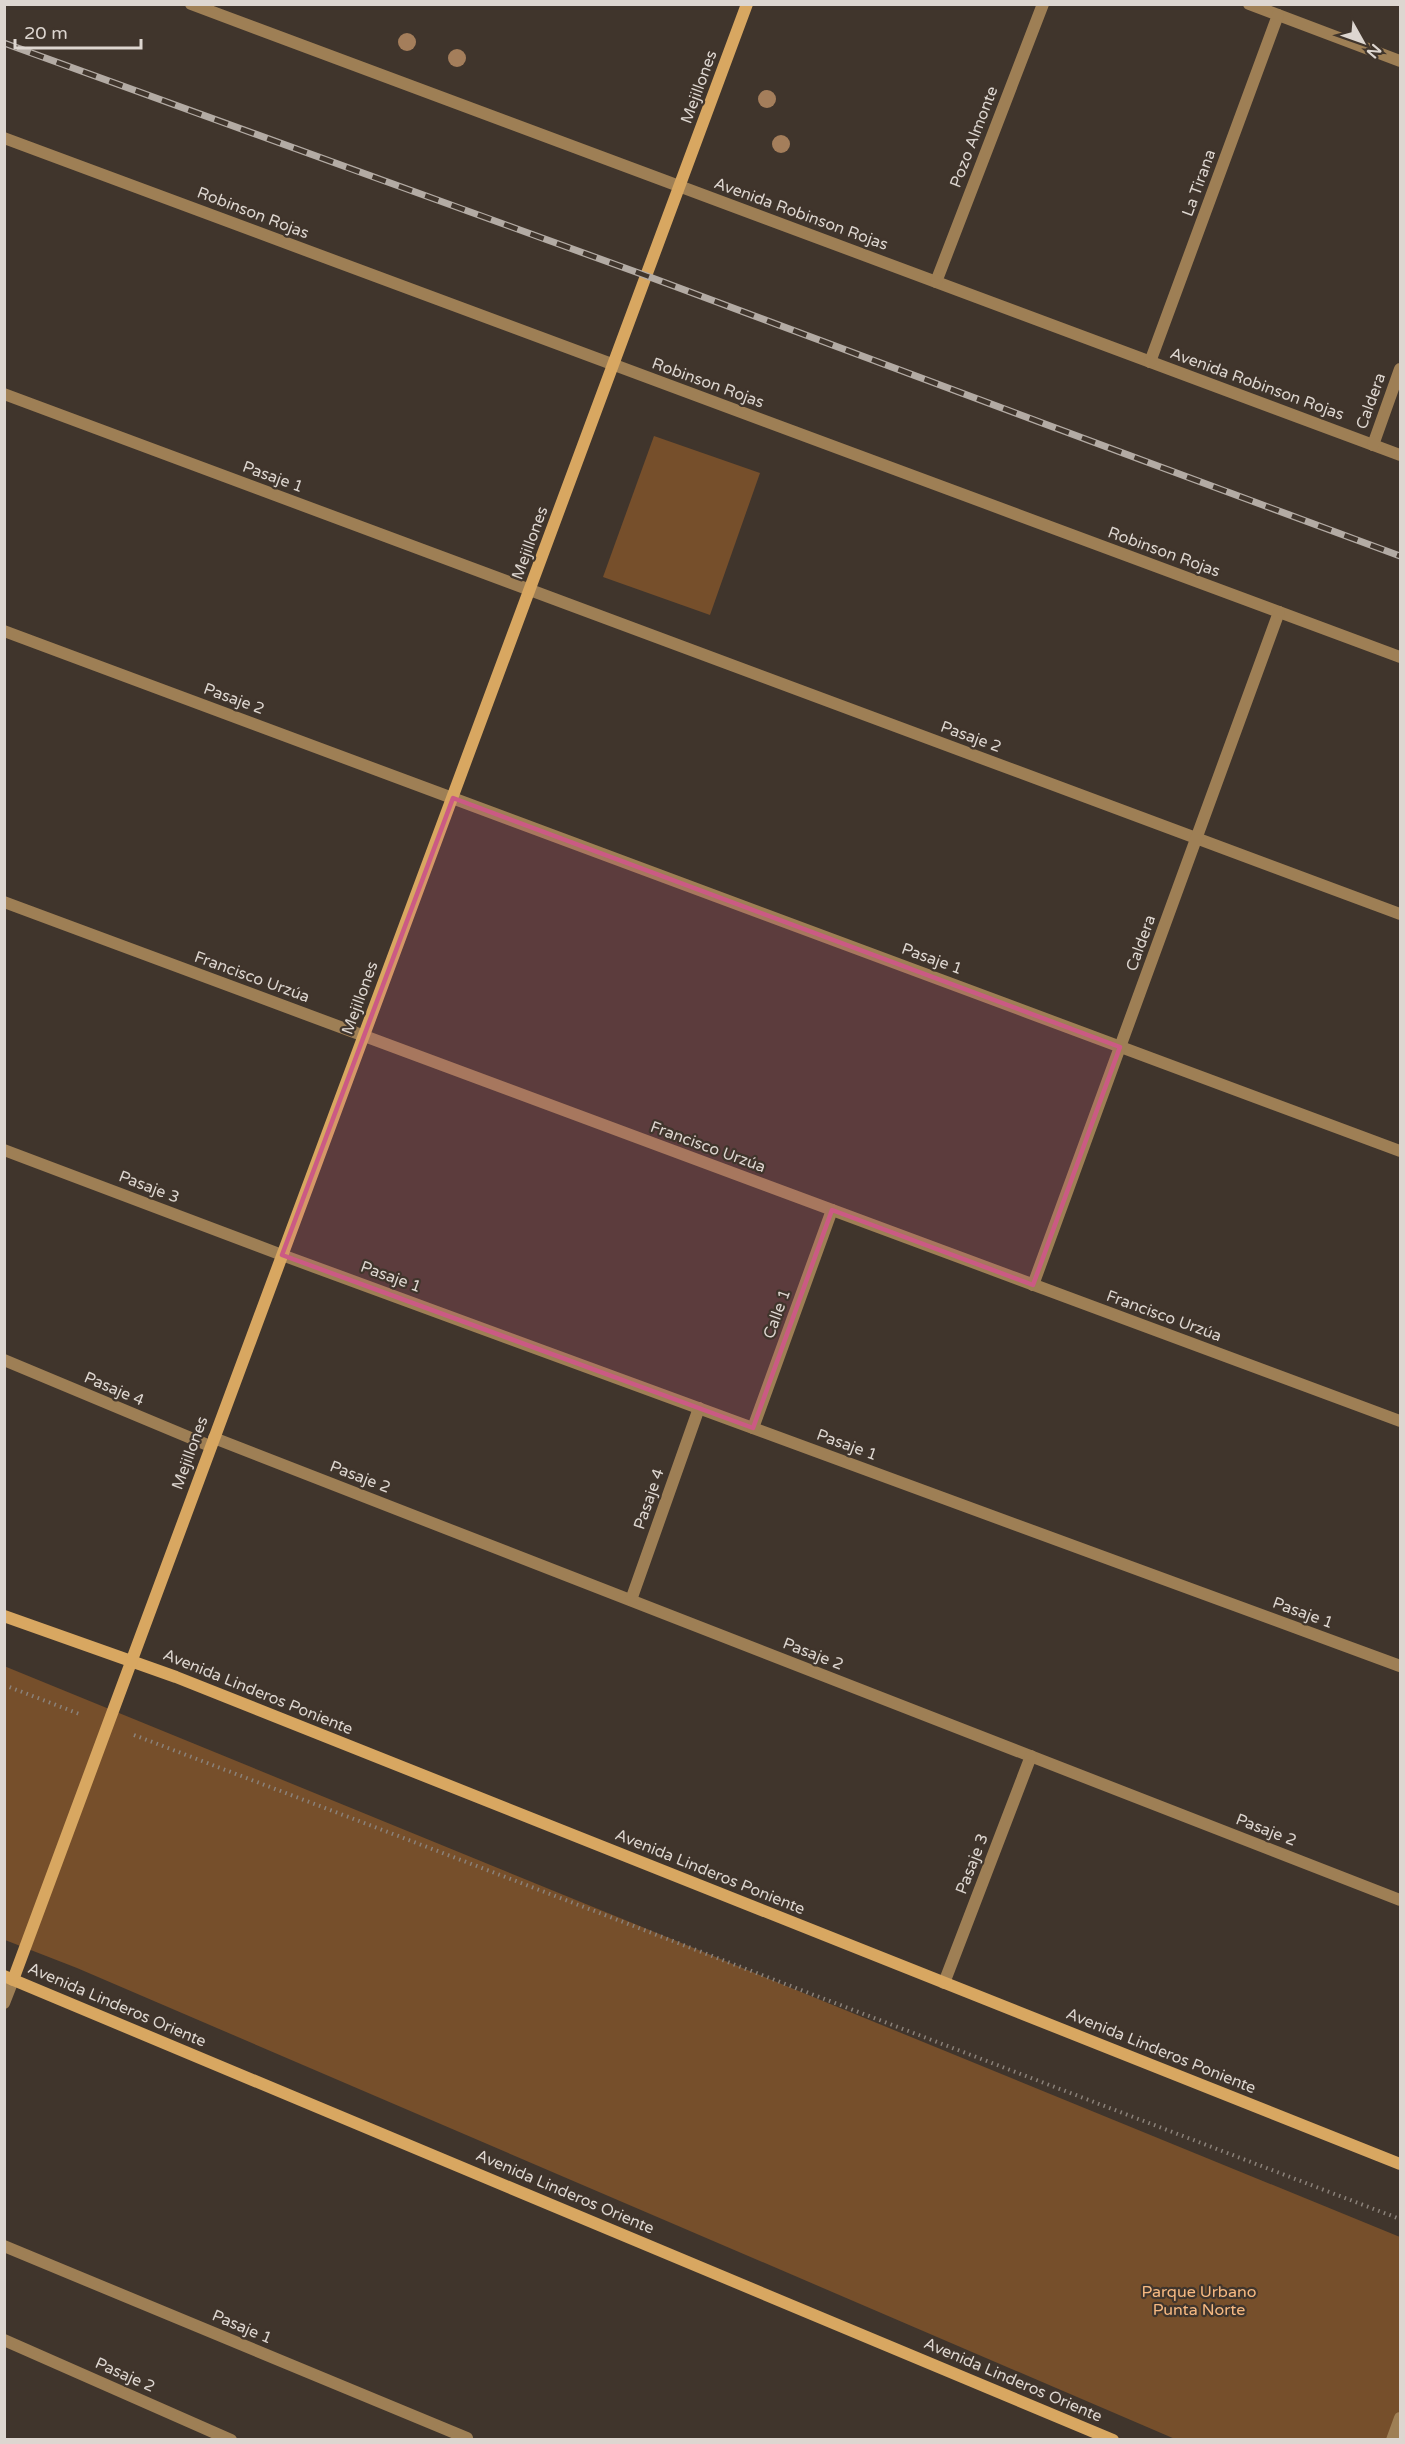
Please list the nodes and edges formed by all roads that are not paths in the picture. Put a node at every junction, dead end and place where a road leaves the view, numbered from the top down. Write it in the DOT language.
graph roads {
  1 [pos="191,4"];
  2 [pos="747,4"];
  3 [pos="1043,4"];
  4 [pos="1250,4"];
  5 [pos="1278,15"];
  6 [pos="1401,61"];
  7 [pos="4,138"];
  8 [pos="680,186"];
  9 [pos="936,282"];
  10 [pos="1150,362"];
  11 [pos="613,366"];
  12 [pos="1401,369"];
  13 [pos="4,394"];
  14 [pos="1373,445"];
  15 [pos="1401,455"];
  16 [pos="530,590"];
  17 [pos="1280,612"];
  18 [pos="4,631"];
  19 [pos="1401,657"];
  20 [pos="453,798"];
  21 [pos="1197,838"];
  22 [pos="4,902"];
  23 [pos="1401,914"];
  24 [pos="364,1036"];
  25 [pos="1120,1047"];
  26 [pos="4,1150"];
  27 [pos="1401,1150"];
  28 [pos="832,1210"];
  29 [pos="282,1255"];
  30 [pos="1033,1285"];
  31 [pos="4,1360"];
  32 [pos="699,1408"];
  33 [pos="1401,1421"];
  34 [pos="753,1428"];
  35 [pos="212,1442"];
  36 [pos="631,1600"];
  37 [pos="4,1616"];
  38 [pos="131,1660"];
  39 [pos="1401,1666"];
  40 [pos="1032,1756"];
  41 [pos="1401,1900"];
  42 [pos="9,1978"];
  43 [pos="944,1983"];
  44 [pos="4,2003"];
  45 [pos="1401,2164"];
  46 [pos="4,2246"];
  47 [pos="4,2340"];
  48 [pos="1401,2418"];
  49 [pos="467,2438"];
  50 [pos="231,2439"];
  51 [pos="1113,2439"];
  52 [pos="1392,2439"];
  1 -- 8 [label="street, Avenida Robinson Rojas"];
  2 -- 8 [label="street, Mejillones"];
  3 -- 9 [label="street, Pozo Almonte"];
  4 -- 5 [label="street"];
  5 -- 6 [label="street"];
  5 -- 10 [label="street, La Tirana"];
  7 -- 11 [label="street, Robinson Rojas"];
  8 -- 9 [label="street, Avenida Robinson Rojas"];
  8 -- 11 [label="street, Mejillones"];
  9 -- 10 [label="street, Avenida Robinson Rojas"];
  10 -- 14 [label="street, Avenida Robinson Rojas"];
  11 -- 16 [label="street, Mejillones"];
  11 -- 17 [label="street, Robinson Rojas"];
  12 -- 14 [label="street, Caldera"];
  13 -- 16 [label="street, Pasaje 1"];
  14 -- 15 [label="street, Avenida Robinson Rojas"];
  16 -- 20 [label="street, Mejillones"];
  16 -- 21 [label="street, Pasaje 2"];
  17 -- 19 [label="street, Robinson Rojas"];
  17 -- 21 [label="street, Caldera"];
  18 -- 20 [label="street, Pasaje 2"];
  20 -- 24 [label="street, Mejillones"];
  20 -- 25 [label="street, Pasaje 1"];
  21 -- 23 [label="street, Pasaje 2"];
  21 -- 25 [label="street, Caldera"];
  22 -- 24 [label="street, Francisco Urzúa"];
  24 -- 28 [label="street, Francisco Urzúa"];
  24 -- 29 [label="street, Mejillones"];
  25 -- 27 [label="street, Pasaje 1"];
  25 -- 30 [label="street, Caldera"];
  26 -- 29 [label="street, Pasaje 3"];
  28 -- 30 [label="street, Francisco Urzúa"];
  28 -- 34 [label="street, Calle 1"];
  29 -- 32 [label="street, Pasaje 1"];
  29 -- 35 [label="street, Mejillones"];
  30 -- 33 [label="street, Francisco Urzúa"];
  31 -- 35 [label="street, Pasaje 4"];
  32 -- 34 [label="street, Pasaje 1"];
  32 -- 36 [label="street, Pasaje 4"];
  34 -- 39 [label="street, Pasaje 1"];
  35 -- 36 [label="street, Pasaje 2"];
  35 -- 38 [label="street, Mejillones"];
  36 -- 40 [label="street, Pasaje 2"];
  37 -- 38 [label="street, Avenida Linderos Poniente"];
  38 -- 42 [label="street, Mejillones"];
  38 -- 43 [label="street, Avenida Linderos Poniente"];
  40 -- 41 [label="street, Pasaje 2"];
  40 -- 43 [label="street, Pasaje 3"];
  42 -- 44 [label="street, Mejillones"];
  42 -- 51 [label="street, Avenida Linderos Oriente"];
  43 -- 45 [label="street, Avenida Linderos Poniente"];
  46 -- 49 [label="street, Pasaje 1"];
  47 -- 50 [label="street, Pasaje 2"];
  48 -- 52 [label="street"];
}
